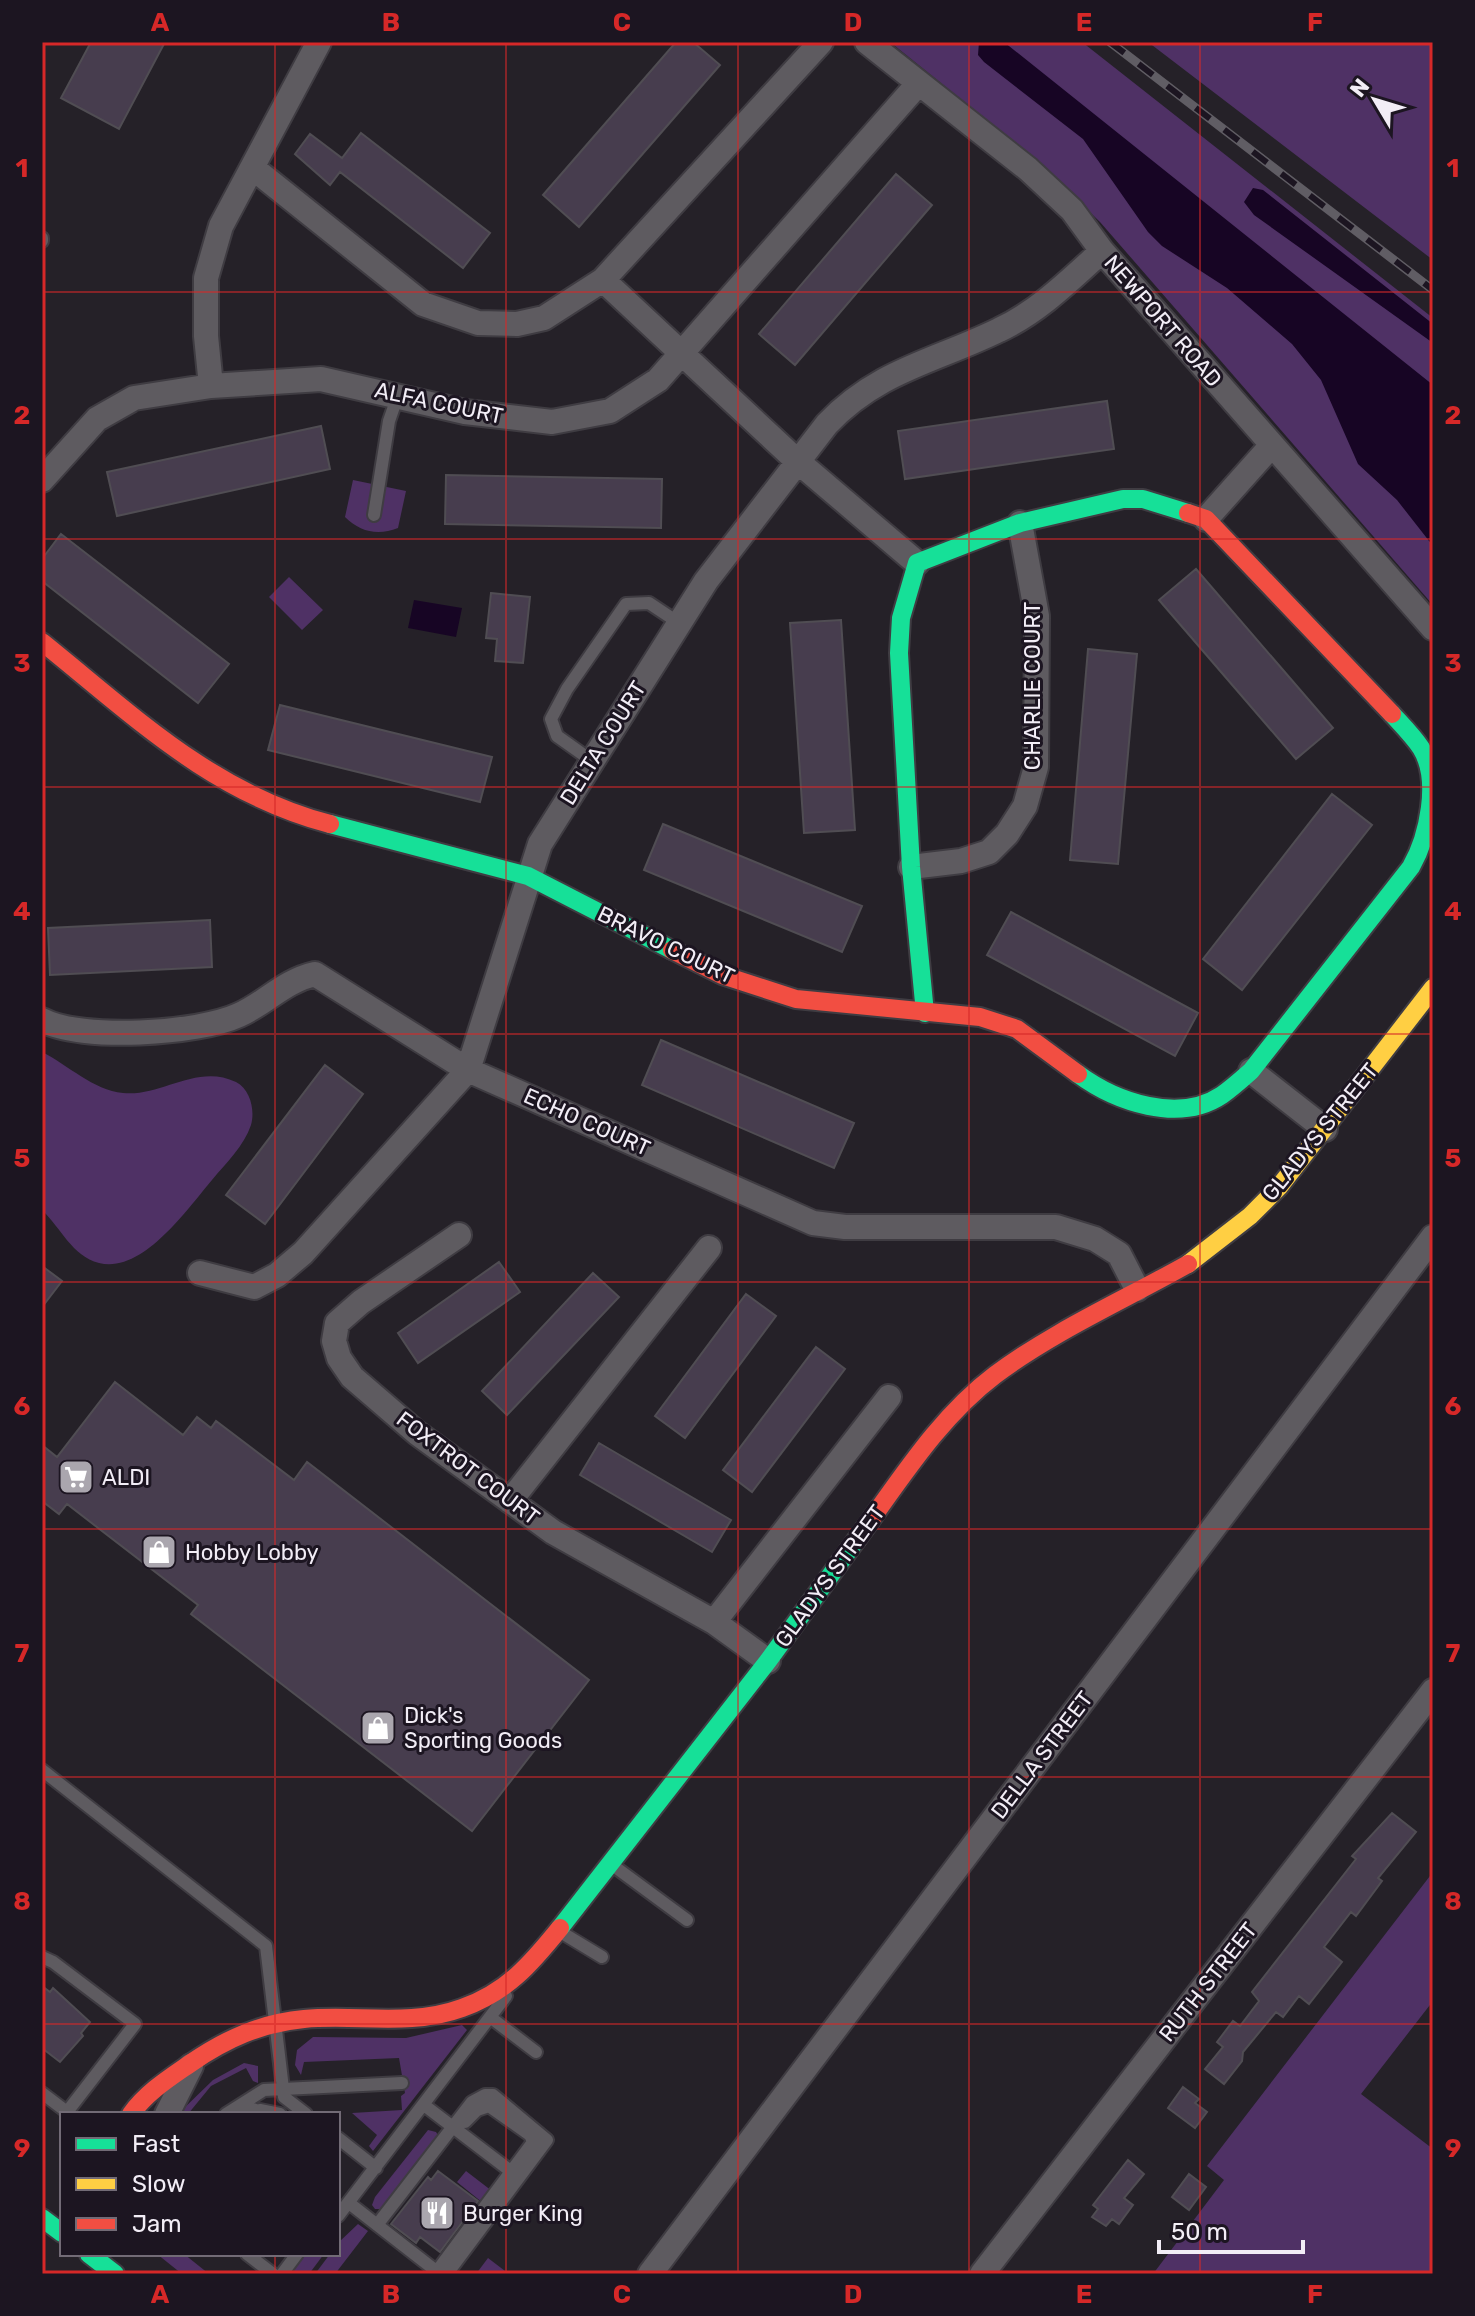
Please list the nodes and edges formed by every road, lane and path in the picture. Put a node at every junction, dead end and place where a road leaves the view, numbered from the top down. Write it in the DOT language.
graph roads {
  1 [pos="319,42"];
  2 [pos="821,42"];
  3 [pos="867,42"];
  4 [pos="918,84"];
  5 [pos="253,168"];
  6 [pos="1102,251"];
  7 [pos="603,280"];
  8 [pos="680,352"];
  9 [pos="211,386"];
  10 [pos="398,395"];
  11 [pos="1272,445"];
  12 [pos="796,460"];
  13 [pos="42,480"];
  14 [pos="374,515"];
  15 [pos="1206,519"];
  16 [pos="1020,523"];
  17 [pos="917,563"];
  18 [pos="679,623"];
  19 [pos="1433,628"];
  20 [pos="42,642"];
  21 [pos="592,761"];
  22 [pos="911,867"];
  23 [pos="528,876"];
  24 [pos="1433,988"];
  25 [pos="925,1013"];
  26 [pos="42,1020"];
  27 [pos="468,1070"];
  28 [pos="1251,1071"];
  29 [pos="1325,1129"];
  30 [pos="459,1235"];
  31 [pos="1433,1237"];
  32 [pos="709,1248"];
  33 [pos="200,1273"];
  34 [pos="1137,1289"];
  35 [pos="889,1397"];
  36 [pos="510,1501"];
  37 [pos="714,1622"];
  38 [pos="768,1661"];
  39 [pos="1433,1691"];
  40 [pos="42,1770"];
  41 [pos="611,1864"];
  42 [pos="687,1920"];
  43 [pos="559,1931"];
  44 [pos="42,1957"];
  45 [pos="602,1957"];
  46 [pos="524,1973"];
  47 [pos="490,2017"];
  48 [pos="274,2023"];
  49 [pos="536,2052"];
  50 [pos="192,2063"];
  51 [pos="402,2083"];
  52 [pos="283,2089"];
  53 [pos="42,2093"];
  54 [pos="424,2105"];
  55 [pos="132,2112"];
  56 [pos="168,2112"];
  57 [pos="229,2112"];
  58 [pos="303,2112"];
  59 [pos="455,2129"];
  60 [pos="340,2140"];
  61 [pos="376,2168"];
  62 [pos="516,2175"];
  63 [pos="349,2203"];
  64 [pos="340,2214"];
  65 [pos="57,2224"];
  66 [pos="377,2225"];
  67 [pos="42,2249"];
  68 [pos="92,2256"];
  69 [pos="250,2256"];
  70 [pos="296,2256"];
  71 [pos="441,2273"];
  72 [pos="115,2274"];
  73 [pos="273,2274"];
  74 [pos="282,2274"];
  75 [pos="650,2274"];
  76 [pos="982,2274"];
  1 -- 5 [label="street"];
  2 -- 7 [label="street"];
  3 -- 4 [label="street, NEWPORT ROAD"];
  4 -- 6 [label="street, NEWPORT ROAD"];
  4 -- 8 [label="street, ALFA COURT"];
  5 -- 7 [label="street"];
  5 -- 9 [label="street"];
  6 -- 11 [label="street, NEWPORT ROAD"];
  6 -- 12 [label="street, DELTA COURT"];
  7 -- 8 [label="street"];
  8 -- 10 [label="street, ALFA COURT"];
  8 -- 12 [label="street"];
  9 -- 10 [label="street, ALFA COURT"];
  9 -- 13 [label="street, ALFA COURT"];
  10 -- 14 [label="lane"];
  11 -- 15 [label="street"];
  11 -- 19 [label="street, NEWPORT ROAD"];
  12 -- 17 [label="street"];
  12 -- 18 [label="street, DELTA COURT"];
  15 -- 16 [label="street"];
  15 -- 28 [label="street"];
  16 -- 17 [label="street"];
  16 -- 22 [label="street, CHARLIE COURT"];
  17 -- 22 [label="street"];
  18 -- 21 [label="street, DELTA COURT"];
  18 -- 21 [label="lane"];
  20 -- 23 [label="street, BRAVO COURT"];
  21 -- 23 [label="street, DELTA COURT"];
  22 -- 25 [label="street"];
  23 -- 25 [label="street, BRAVO COURT"];
  23 -- 27 [label="street, DELTA COURT"];
  24 -- 29 [label="street, GLADYS STREET"];
  25 -- 28 [label="street, BRAVO COURT"];
  26 -- 27 [label="street, ECHO COURT"];
  27 -- 33 [label="street, DELTA COURT"];
  27 -- 34 [label="street, ECHO COURT"];
  28 -- 29 [label="street"];
  29 -- 34 [label="street, GLADYS STREET"];
  30 -- 36 [label="street, FOXTROT COURT"];
  31 -- 75 [label="street, DELLA STREET"];
  32 -- 36 [label="street"];
  34 -- 38 [label="street, GLADYS STREET"];
  35 -- 37 [label="street"];
  36 -- 37 [label="street, FOXTROT COURT"];
  37 -- 38 [label="street, FOXTROT COURT"];
  38 -- 41 [label="street, GLADYS STREET"];
  39 -- 76 [label="street, RUTH STREET"];
  40 -- 48 [label="lane"];
  41 -- 42 [label="lane"];
  41 -- 43 [label="street, GLADYS STREET"];
  43 -- 45 [label="lane"];
  43 -- 46 [label="street, GLADYS STREET"];
  44 -- 53 [label="lane"];
  46 -- 47 [label="lane"];
  46 -- 48 [label="street, GLADYS STREET"];
  47 -- 49 [label="lane"];
  47 -- 54 [label="lane"];
  48 -- 50 [label="street, GLADYS STREET"];
  48 -- 52 [label="lane"];
  50 -- 55 [label="street, GLADYS STREET"];
  50 -- 56 [label="street"];
  51 -- 52 [label="lane"];
  52 -- 57 [label="lane"];
  52 -- 58 [label="lane"];
  54 -- 59 [label="lane"];
  54 -- 61 [label="lane"];
  59 -- 62 [label="lane"];
  59 -- 62 [label="lane"];
  59 -- 66 [label="lane"];
  60 -- 61 [label="lane"];
  61 -- 63 [label="lane"];
  62 -- 71 [label="lane"];
  63 -- 64 [label="lane"];
  63 -- 66 [label="lane"];
  65 -- 67 [label="street"];
  66 -- 71 [label="lane"];
  68 -- 72 [label="street"];
  69 -- 73 [label="lane"];
  70 -- 74 [label="lane"];
}
